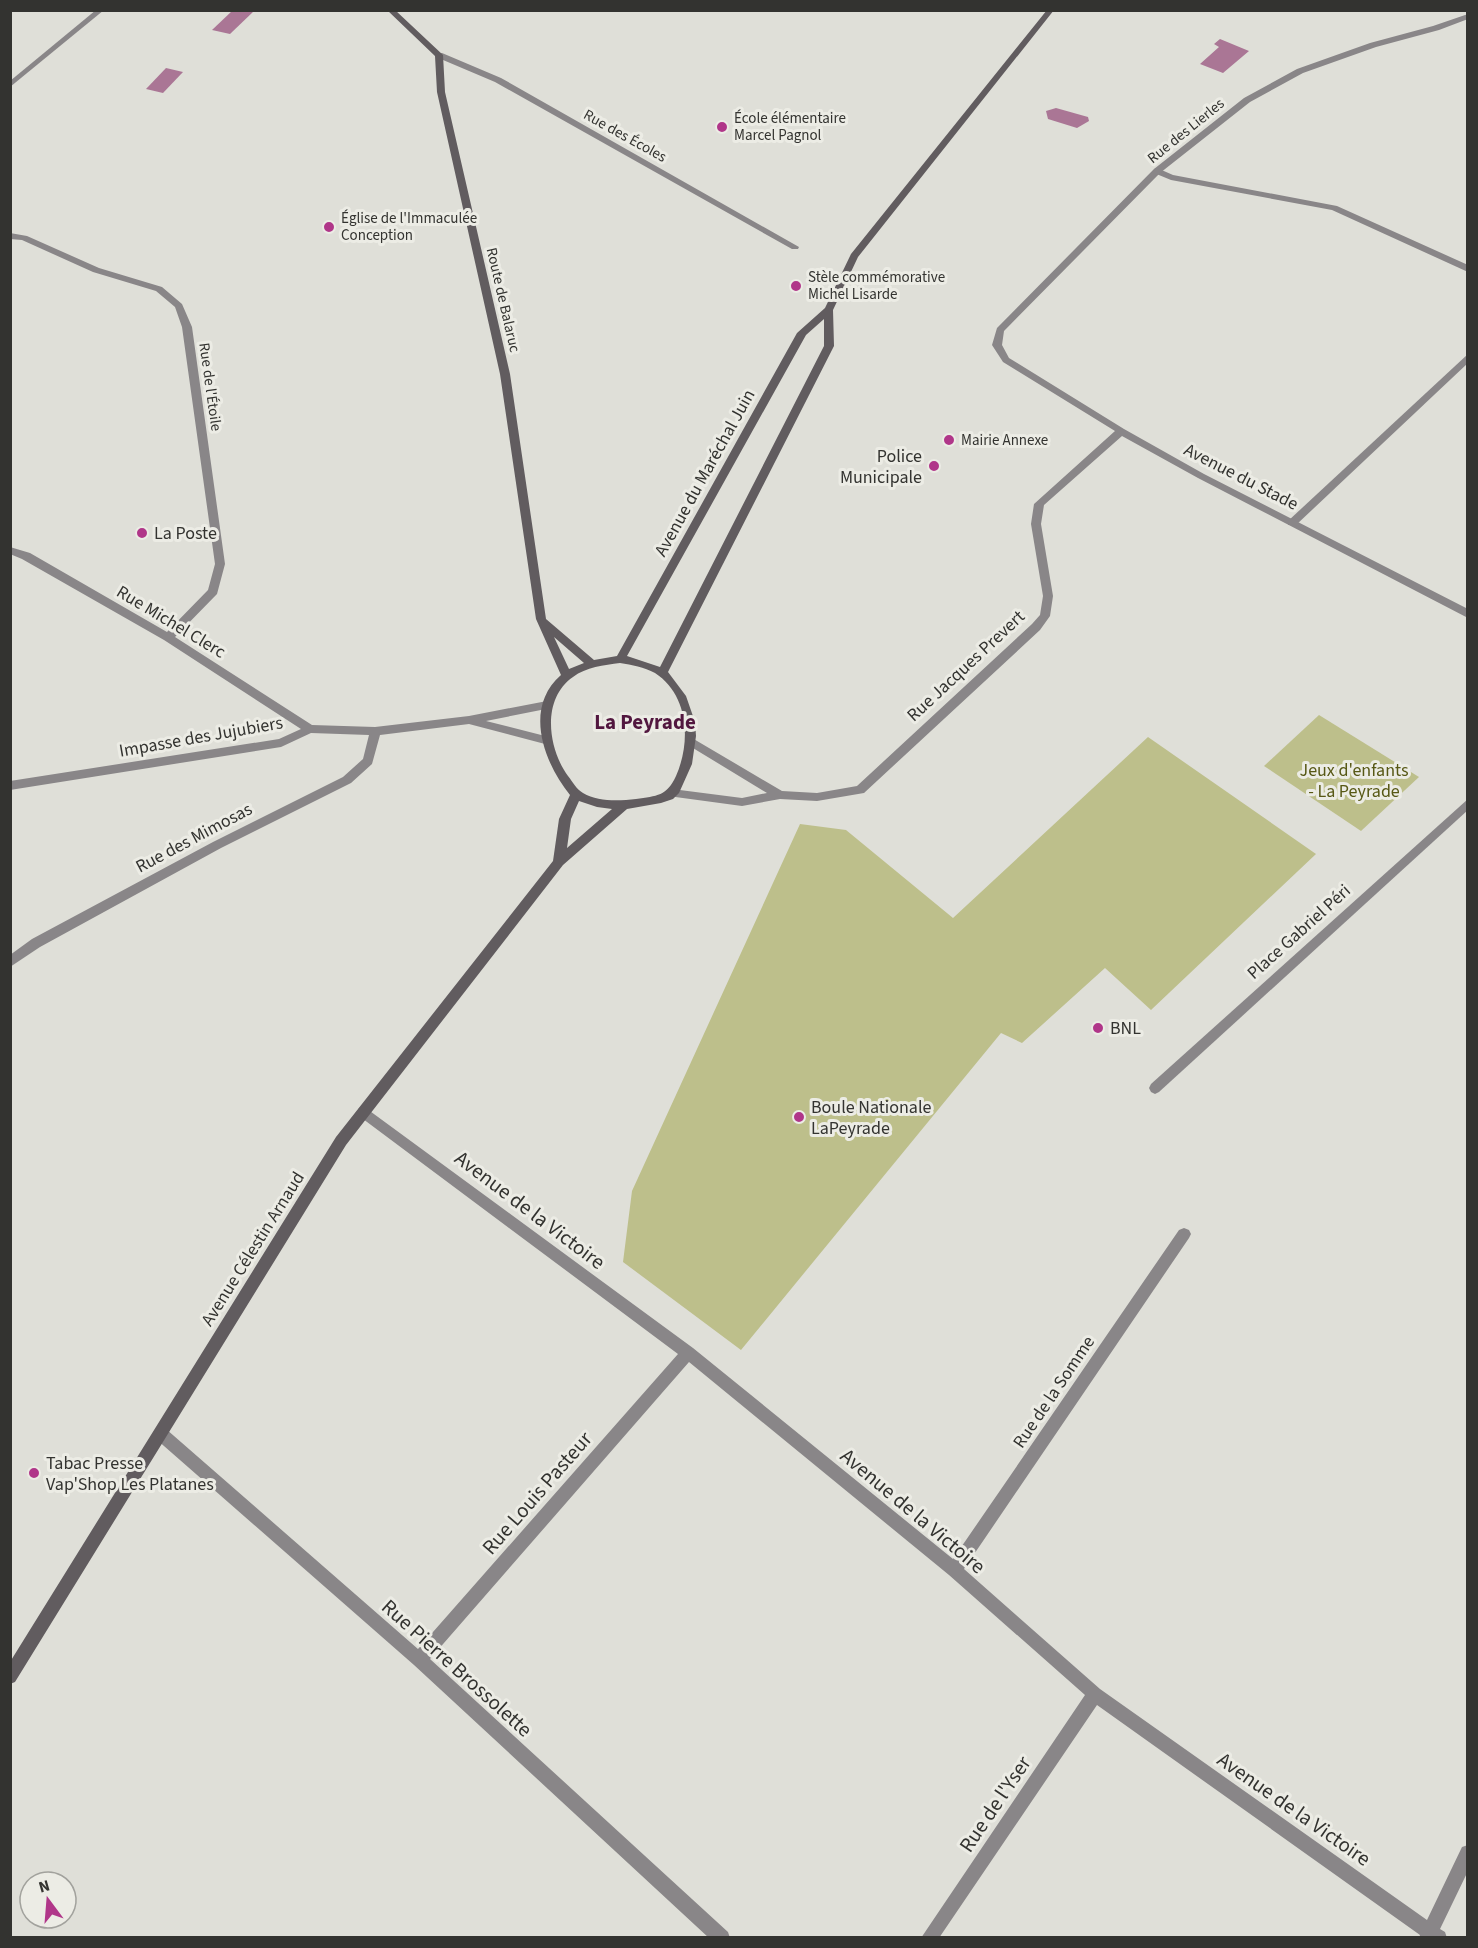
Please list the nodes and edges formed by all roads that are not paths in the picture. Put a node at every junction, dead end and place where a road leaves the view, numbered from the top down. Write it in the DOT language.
graph roads {
  1 [pos="101,10"];
  2 [pos="390,10"];
  3 [pos="1051,10"];
  4 [pos="1467,16"];
  5 [pos="440,55"];
  6 [pos="10,85"];
  7 [pos="1157,171"];
  8 [pos="10,236"];
  9 [pos="795,247"];
  10 [pos="1467,269"];
  11 [pos="829,310"];
  12 [pos="1467,357"];
  13 [pos="1006,360"];
  14 [pos="1121,431"];
  15 [pos="1293,522"];
  16 [pos="10,550"];
  17 [pos="1467,614"];
  18 [pos="541,619"];
  19 [pos="168,637"];
  20 [pos="620,659"];
  21 [pos="590,662"];
  22 [pos="662,673"];
  23 [pos="566,675"];
  24 [pos="547,705"];
  25 [pos="469,720"];
  26 [pos="310,729"];
  27 [pos="375,731"];
  28 [pos="545,740"];
  29 [pos="692,742"];
  30 [pos="10,786"];
  31 [pos="672,793"];
  32 [pos="576,794"];
  33 [pos="780,795"];
  34 [pos="1467,803"];
  35 [pos="624,805"];
  36 [pos="559,862"];
  37 [pos="10,962"];
  38 [pos="1155,1088"];
  39 [pos="363,1112"];
  40 [pos="1184,1234"];
  41 [pos="688,1353"];
  42 [pos="161,1434"];
  43 [pos="954,1570"];
  44 [pos="419,1660"];
  45 [pos="10,1677"];
  46 [pos="1095,1694"];
  47 [pos="1467,1853"];
  48 [pos="1432,1935"];
  49 [pos="722,1938"];
  50 [pos="930,1938"];
  1 -- 6 [label="street"];
  2 -- 5 [label="main road"];
  3 -- 11 [label="main road, Avenue du Maréchal Juin"];
  4 -- 7 [label="street, Rue des Lierles"];
  5 -- 9 [label="street, Rue des Écoles"];
  5 -- 18 [label="main road, Route de Balaruc"];
  7 -- 10 [label="street"];
  7 -- 13 [label="street, Rue des Lierles"];
  8 -- 19 [label="street, Rue de l'Étoile"];
  11 -- 20 [label="main road, Avenue du Maréchal Juin"];
  11 -- 22 [label="main road, Avenue du Maréchal Juin"];
  12 -- 15 [label="street"];
  13 -- 14 [label="street, Avenue du Stade"];
  14 -- 15 [label="street, Avenue du Stade"];
  14 -- 33 [label="street, Rue Jacques Prevert"];
  15 -- 17 [label="street, Avenue du Stade"];
  16 -- 19 [label="street, Rue Michel Clerc"];
  18 -- 21 [label="main road"];
  18 -- 23 [label="main road, Route de Balaruc"];
  19 -- 26 [label="street, Rue Michel Clerc"];
  20 -- 21 [label="main road"];
  20 -- 22 [label="main road"];
  21 -- 23 [label="main road"];
  22 -- 29 [label="main road"];
  23 -- 24 [label="main road"];
  24 -- 25 [label="street, Impasse des Jujubiers"];
  24 -- 28 [label="main road"];
  25 -- 27 [label="street, Impasse des Jujubiers"];
  25 -- 28 [label="street, Impasse des Jujubiers"];
  26 -- 27 [label="street, Impasse des Jujubiers"];
  26 -- 30 [label="street, Impasse des Jujubiers"];
  27 -- 37 [label="street, Rue des Mimosas"];
  28 -- 32 [label="main road"];
  29 -- 31 [label="main road"];
  29 -- 33 [label="street, Rue Jacques Prevert"];
  31 -- 33 [label="street, Rue Jacques Prevert"];
  31 -- 35 [label="main road"];
  32 -- 35 [label="main road"];
  32 -- 36 [label="main road"];
  34 -- 38 [label="street, Place Gabriel Péri"];
  35 -- 36 [label="main road, Avenue Célestin Arnaud"];
  36 -- 39 [label="main road, Avenue Célestin Arnaud"];
  39 -- 41 [label="street, Avenue de la Victoire"];
  39 -- 42 [label="main road, Avenue Célestin Arnaud"];
  40 -- 43 [label="street, Rue de la Somme"];
  41 -- 43 [label="street, Avenue de la Victoire"];
  41 -- 44 [label="street, Rue Louis Pasteur"];
  42 -- 44 [label="street, Rue Pierre Brossolette"];
  42 -- 45 [label="main road, Avenue Célestin Arnaud"];
  43 -- 46 [label="street, Avenue de la Victoire"];
  44 -- 49 [label="street, Rue Pierre Brossolette"];
  46 -- 48 [label="street, Avenue de la Victoire"];
  46 -- 50 [label="street, Rue de l'Yser"];
  47 -- 48 [label="street"];
}
